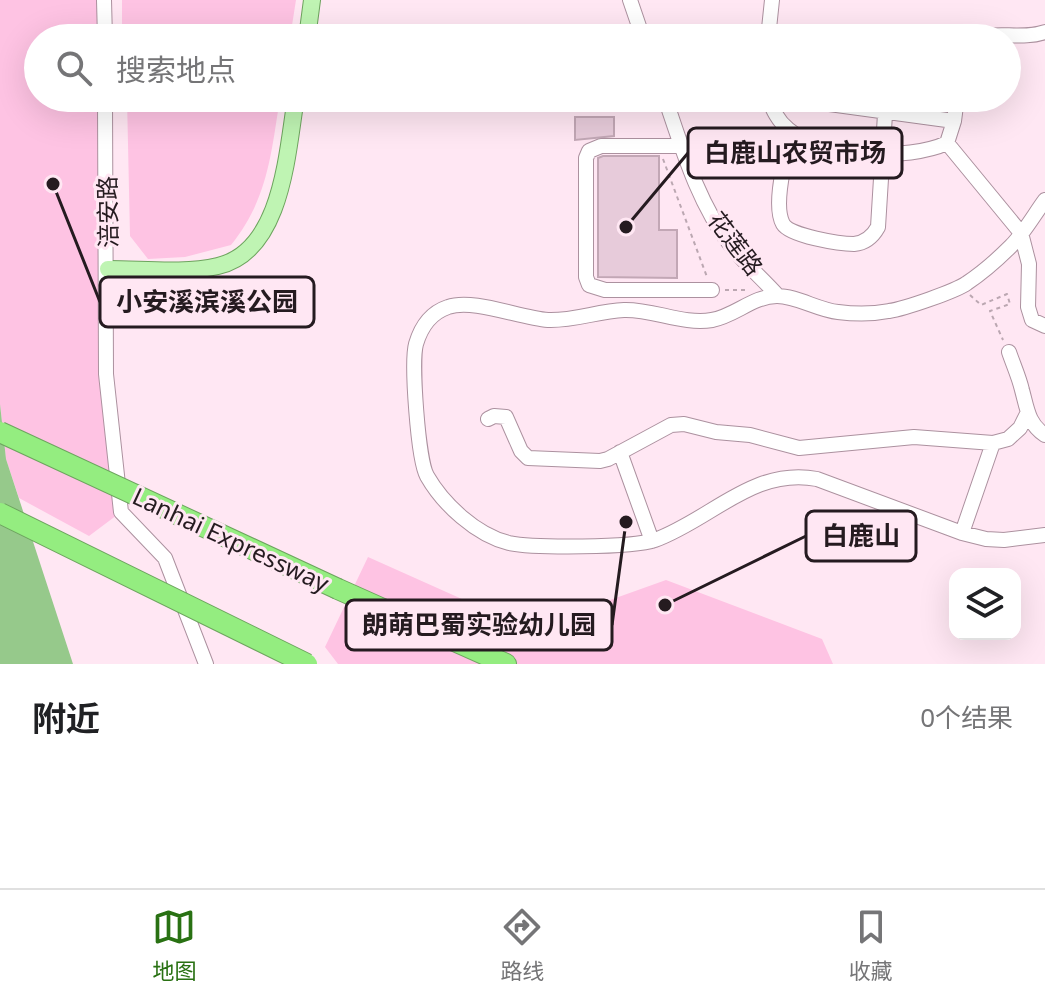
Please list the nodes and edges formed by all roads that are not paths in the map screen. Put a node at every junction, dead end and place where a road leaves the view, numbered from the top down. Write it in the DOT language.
graph roads {
  1 [pos="104,0"];
  2 [pos="312,0"];
  3 [pos="630,0"];
  4 [pos="772,0"];
  5 [pos="105,24"];
  6 [pos="309,24"];
  7 [pos="638,24"];
  8 [pos="769,24"];
  9 [pos="1045,32"];
  10 [pos="1021,35"];
  11 [pos="105,112"];
  12 [pos="294,112"];
  13 [pos="670,112"];
  14 [pos="774,112"];
  15 [pos="886,112"];
  16 [pos="916,112"];
  17 [pos="955,112"];
  18 [pos="954,121"];
  19 [pos="791,132"];
  20 [pos="947,143"];
  21 [pos="682,146"];
  22 [pos="883,153"];
  23 [pos="1045,200"];
  24 [pos="1017,239"];
  25 [pos="108,269"];
  26 [pos="712,290"];
  27 [pos="778,296"];
  28 [pos="1045,326"];
  29 [pos="1009,352"];
  30 [pos="1027,414"];
  31 [pos="488,419"];
  32 [pos="0,432"];
  33 [pos="1045,435"];
  34 [pos="993,443"];
  35 [pos="620,452"];
  36 [pos="0,513"];
  37 [pos="962,533"];
  38 [pos="1045,535"];
  39 [pos="652,541"];
  40 [pos="206,664"];
  41 [pos="307,664"];
  42 [pos="506,664"];
  1 -- 5 [label="street"];
  2 -- 6 [label="main road"];
  3 -- 7 [label="street"];
  4 -- 8 [label="street"];
  9 -- 10 [label="street"];
  11 -- 25 [label="street, 涪安路"];
  12 -- 25 [label="main road"];
  13 -- 21 [label="street, 花莲路"];
  14 -- 19 [label="street"];
  15 -- 22 [label="street"];
  16 -- 18 [label="street"];
  17 -- 18 [label="street"];
  18 -- 20 [label="street"];
  19 -- 22 [label="street"];
  19 -- 22 [label="street"];
  20 -- 22 [label="street"];
  20 -- 24 [label="street"];
  21 -- 26 [label="street"];
  21 -- 27 [label="street, 花莲路"];
  23 -- 24 [label="street"];
  24 -- 27 [label="street"];
  24 -- 28 [label="street"];
  25 -- 40 [label="street, 涪安路"];
  27 -- 39 [label="street"];
  29 -- 30 [label="street"];
  30 -- 33 [label="street"];
  30 -- 34 [label="street"];
  31 -- 35 [label="street"];
  32 -- 42 [label="highway, Lanhai Expressway, bridge"];
  34 -- 35 [label="street"];
  34 -- 37 [label="street"];
  35 -- 39 [label="street"];
  36 -- 41 [label="highway, bridge"];
  37 -- 38 [label="street"];
  37 -- 39 [label="street"];
}
